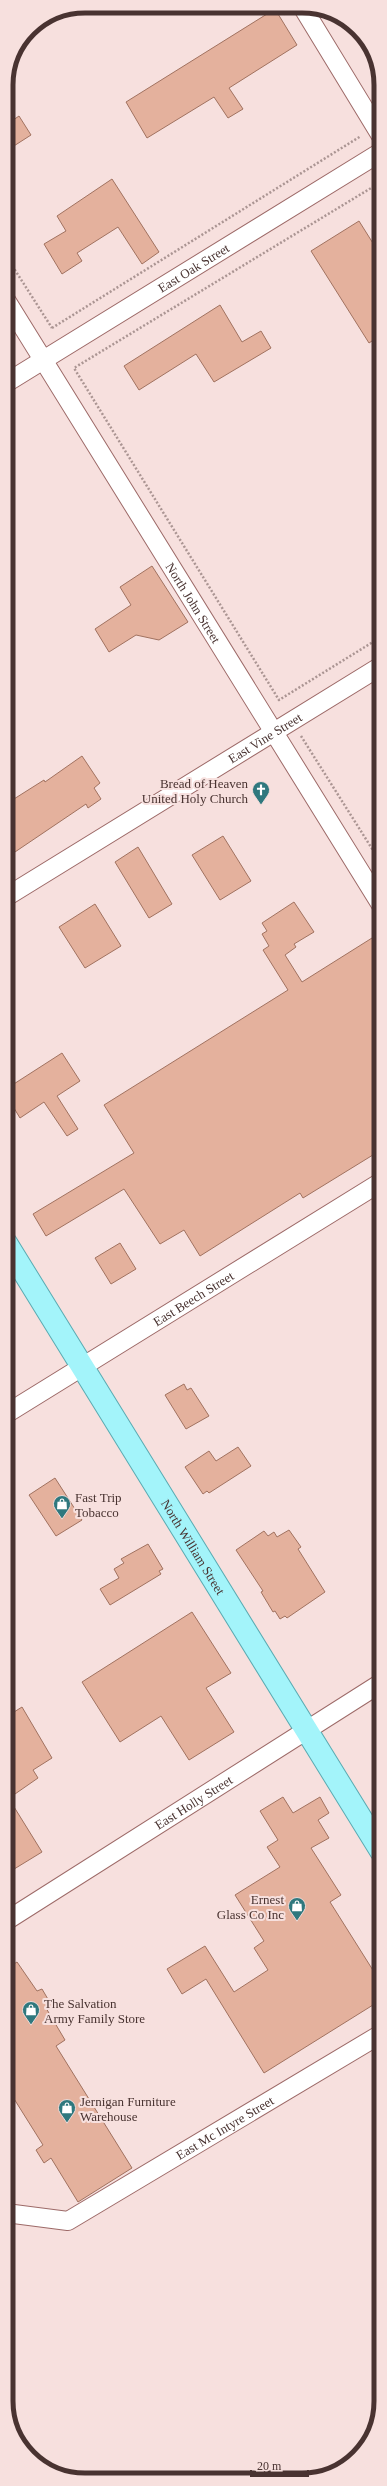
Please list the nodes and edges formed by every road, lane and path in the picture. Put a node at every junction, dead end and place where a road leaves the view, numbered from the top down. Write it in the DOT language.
graph roads {
  1 [pos="306,13"];
  2 [pos="374,125"];
  3 [pos="362,136"];
  4 [pos="374,156"];
  5 [pos="374,186"];
  6 [pos="13,267"];
  7 [pos="13,311"];
  8 [pos="52,328"];
  9 [pos="54,332"];
  10 [pos="43,360"];
  11 [pos="13,379"];
  12 [pos="374,641"];
  13 [pos="374,670"];
  14 [pos="274,734"];
  15 [pos="301,736"];
  16 [pos="374,852"];
  17 [pos="13,894"];
  18 [pos="374,894"];
  19 [pos="374,1186"];
  20 [pos="13,1254"];
  21 [pos="82,1366"];
  22 [pos="13,1410"];
  23 [pos="374,1687"];
  24 [pos="306,1729"];
  25 [pos="374,1840"];
  26 [pos="13,1917"];
  27 [pos="374,2038"];
  28 [pos="13,2214"];
  1 -- 2 [label="street"];
  3 -- 8 [label="path"];
  4 -- 10 [label="street, East Oak Street"];
  5 -- 12 [label="path"];
  6 -- 8 [label="path"];
  7 -- 10 [label="street, North John Street"];
  8 -- 9 [label="path"];
  10 -- 11 [label="street, East Oak Street"];
  10 -- 14 [label="street, North John Street"];
  13 -- 14 [label="street, East Vine Street"];
  14 -- 17 [label="street, East Vine Street"];
  14 -- 18 [label="street, North John Street"];
  15 -- 16 [label="path"];
  19 -- 21 [label="street, East Beech Street"];
  20 -- 21 [label="main road, North William Street"];
  21 -- 22 [label="street, East Beech Street"];
  21 -- 24 [label="main road, North William Street"];
  23 -- 24 [label="street, East Holly Street"];
  24 -- 25 [label="main road, North William Street"];
  24 -- 26 [label="street, East Holly Street"];
  27 -- 28 [label="street, East Mc Intyre Street"];
}
